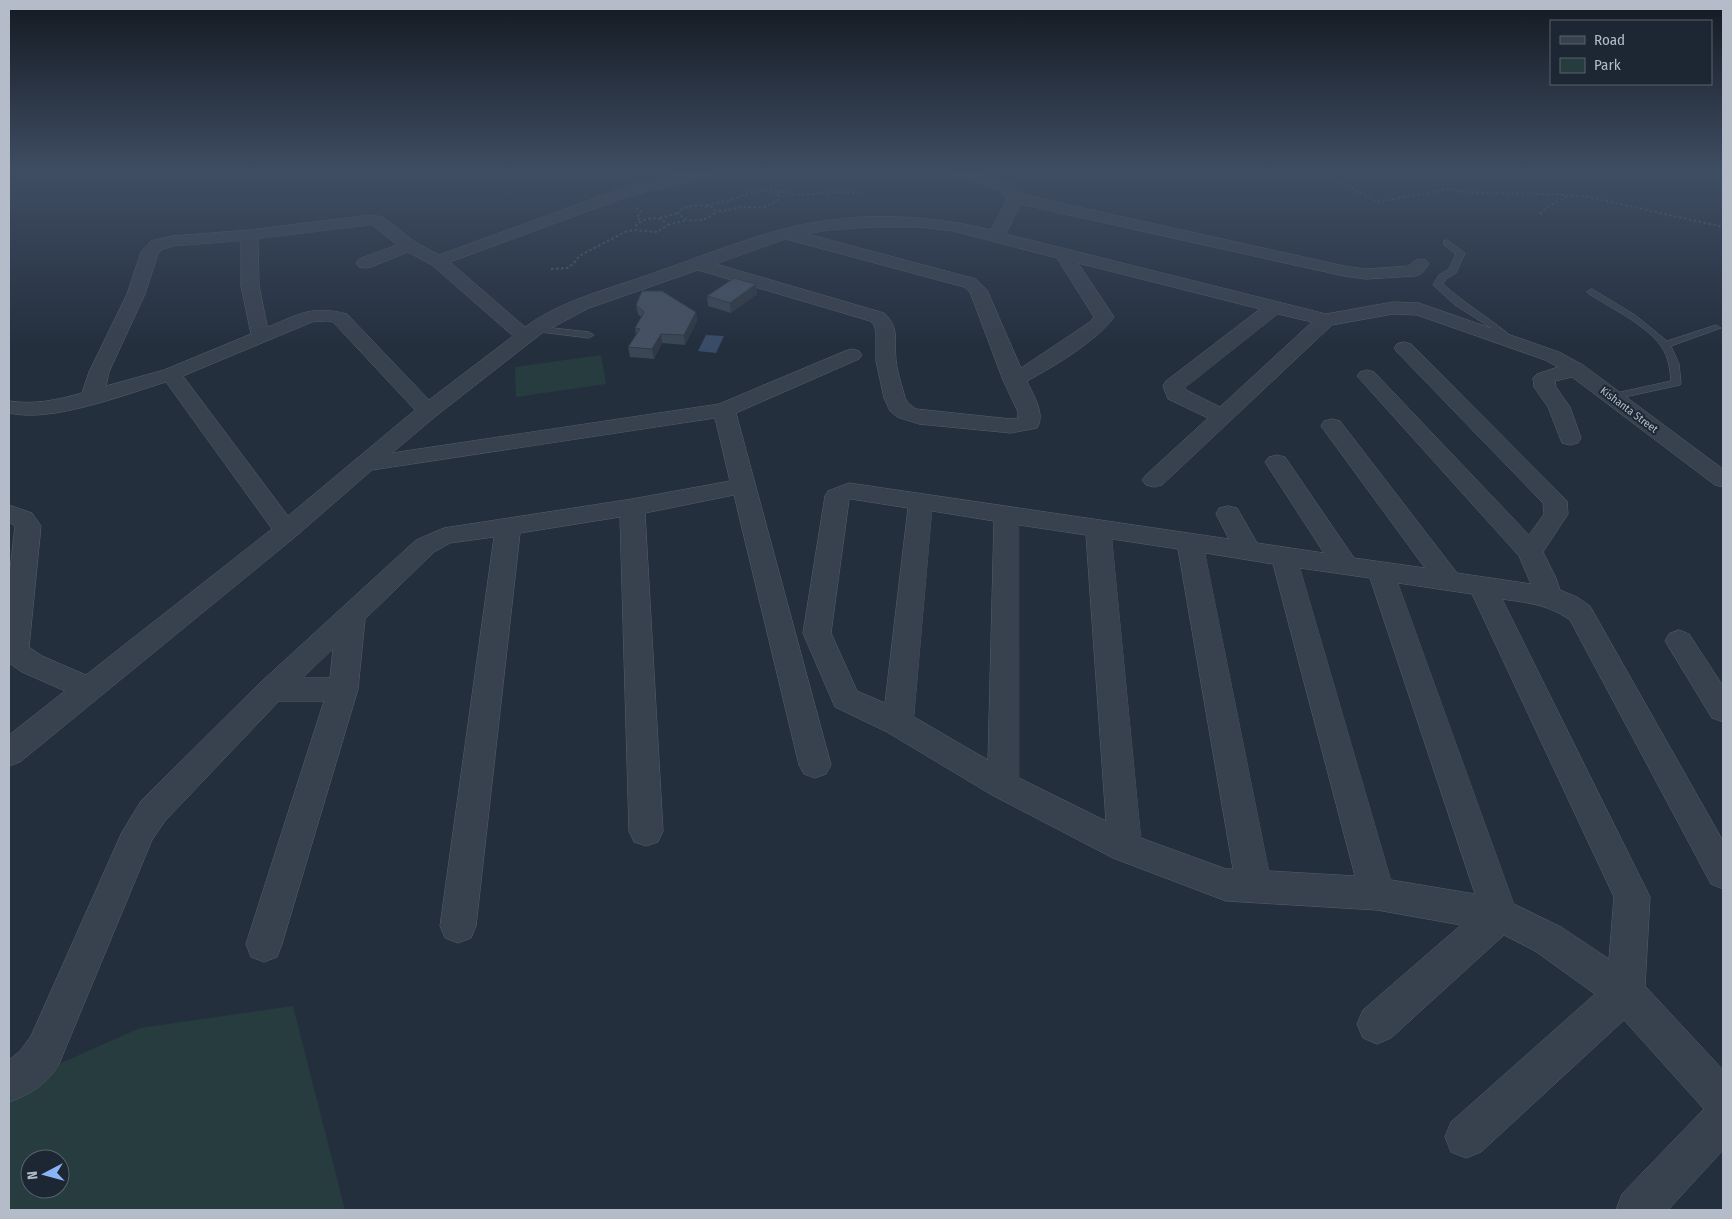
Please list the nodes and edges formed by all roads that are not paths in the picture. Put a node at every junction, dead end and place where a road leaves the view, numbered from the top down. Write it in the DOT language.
graph roads {
  1 [pos="283,231"];
  2 [pos="390,231"];
  3 [pos="520,231"];
  4 [pos="800,231"];
  5 [pos="972,231"];
  6 [pos="999,231"];
  7 [pos="1163,231"];
  8 [pos="785,234"];
  9 [pos="250,235"];
  10 [pos="996,237"];
  11 [pos="1447,243"];
  12 [pos="409,246"];
  13 [pos="1063,253"];
  14 [pos="438,261"];
  15 [pos="365,263"];
  16 [pos="697,264"];
  17 [pos="1420,264"];
  18 [pos="1592,292"];
  19 [pos="1275,307"];
  20 [pos="1326,320"];
  21 [pos="1716,328"];
  22 [pos="530,332"];
  23 [pos="261,335"];
  24 [pos="589,335"];
  25 [pos="888,336"];
  26 [pos="1665,345"];
  27 [pos="1519,347"];
  28 [pos="1404,348"];
  29 [pos="852,354"];
  30 [pos="886,360"];
  31 [pos="1576,369"];
  32 [pos="171,374"];
  33 [pos="1368,376"];
  34 [pos="1014,380"];
  35 [pos="92,396"];
  36 [pos="1611,397"];
  37 [pos="9,407"];
  38 [pos="724,410"];
  39 [pos="428,411"];
  40 [pos="1222,416"];
  41 [pos="1332,426"];
  42 [pos="1570,438"];
  43 [pos="1277,462"];
  44 [pos="367,464"];
  45 [pos="1154,480"];
  46 [pos="1723,480"];
  47 [pos="743,486"];
  48 [pos="921,502"];
  49 [pos="632,507"];
  50 [pos="9,513"];
  51 [pos="1228,514"];
  52 [pos="1007,515"];
  53 [pos="508,526"];
  54 [pos="1098,528"];
  55 [pos="286,531"];
  56 [pos="1190,542"];
  57 [pos="1248,551"];
  58 [pos="1530,552"];
  59 [pos="1284,556"];
  60 [pos="16,565"];
  61 [pos="1345,565"];
  62 [pos="1380,570"];
  63 [pos="1448,580"];
  64 [pos="1482,586"];
  65 [pos="1548,596"];
  66 [pos="351,617"];
  67 [pos="1679,641"];
  68 [pos="88,688"];
  69 [pos="343,689"];
  70 [pos="272,690"];
  71 [pos="1723,710"];
  72 [pos="898,724"];
  73 [pos="9,753"];
  74 [pos="815,765"];
  75 [pos="1003,785"];
  76 [pos="646,831"];
  77 [pos="1126,847"];
  78 [pos="1723,874"];
  79 [pos="1254,886"];
  80 [pos="1377,894"];
  81 [pos="1500,915"];
  82 [pos="458,926"];
  83 [pos="264,944"];
  84 [pos="1625,993"];
  85 [pos="1377,1024"];
  86 [pos="9,1082"];
  87 [pos="1723,1100"];
  88 [pos="1723,1119"];
  89 [pos="1466,1137"];
  90 [pos="1638,1210"];
  1 -- 9 [label="street"];
  2 -- 12 [label="street"];
  3 -- 14 [label="street"];
  4 -- 8 [label="street"];
  5 -- 10 [label="street"];
  6 -- 10 [label="street"];
  7 -- 17 [label="street"];
  8 -- 16 [label="street"];
  8 -- 34 [label="street"];
  9 -- 23 [label="street"];
  9 -- 35 [label="street"];
  10 -- 13 [label="street"];
  11 -- 27 [label="lane"];
  12 -- 14 [label="street"];
  12 -- 15 [label="street"];
  13 -- 19 [label="street"];
  13 -- 34 [label="street"];
  14 -- 22 [label="street"];
  16 -- 22 [label="street"];
  16 -- 25 [label="street"];
  18 -- 26 [label="lane"];
  19 -- 20 [label="street"];
  19 -- 40 [label="street"];
  20 -- 27 [label="street, Kishanta Street"];
  20 -- 40 [label="street"];
  21 -- 26 [label="lane"];
  22 -- 24 [label="lane"];
  22 -- 39 [label="street"];
  23 -- 32 [label="street"];
  23 -- 39 [label="street"];
  25 -- 29 [label="street"];
  25 -- 30 [label="street"];
  26 -- 36 [label="lane"];
  27 -- 31 [label="street, Kishanta Street"];
  28 -- 58 [label="street"];
  29 -- 30 [label="street"];
  29 -- 38 [label="street"];
  30 -- 34 [label="street"];
  31 -- 36 [label="street, Kishanta Street"];
  31 -- 42 [label="street"];
  32 -- 35 [label="street"];
  32 -- 55 [label="street"];
  33 -- 58 [label="street"];
  35 -- 37 [label="street"];
  36 -- 46 [label="street, Kishanta Street"];
  38 -- 44 [label="street"];
  38 -- 47 [label="street"];
  39 -- 44 [label="street"];
  40 -- 45 [label="street"];
  41 -- 63 [label="street"];
  43 -- 61 [label="street"];
  44 -- 55 [label="street"];
  47 -- 49 [label="street"];
  47 -- 74 [label="street"];
  48 -- 52 [label="street"];
  48 -- 72 [label="street"];
  48 -- 72 [label="street"];
  49 -- 53 [label="street"];
  49 -- 76 [label="street"];
  50 -- 60 [label="street"];
  51 -- 57 [label="street"];
  52 -- 54 [label="street"];
  52 -- 75 [label="street"];
  53 -- 66 [label="street"];
  53 -- 82 [label="street"];
  54 -- 56 [label="street"];
  54 -- 77 [label="street"];
  55 -- 68 [label="street"];
  56 -- 57 [label="street"];
  56 -- 79 [label="street"];
  57 -- 59 [label="street"];
  58 -- 65 [label="street"];
  59 -- 61 [label="street"];
  59 -- 80 [label="street"];
  60 -- 68 [label="street"];
  61 -- 62 [label="street"];
  62 -- 63 [label="street"];
  62 -- 81 [label="street"];
  63 -- 64 [label="street"];
  64 -- 65 [label="street"];
  64 -- 84 [label="street"];
  65 -- 78 [label="street"];
  66 -- 69 [label="street"];
  66 -- 70 [label="street"];
  67 -- 71 [label="street"];
  68 -- 73 [label="street"];
  69 -- 70 [label="street"];
  69 -- 83 [label="street"];
  70 -- 86 [label="street"];
  72 -- 75 [label="street"];
  75 -- 77 [label="street"];
  77 -- 79 [label="street"];
  79 -- 80 [label="street"];
  80 -- 81 [label="street"];
  81 -- 84 [label="street"];
  81 -- 85 [label="street"];
  84 -- 87 [label="street"];
  84 -- 89 [label="street"];
  88 -- 90 [label="street"];
}
